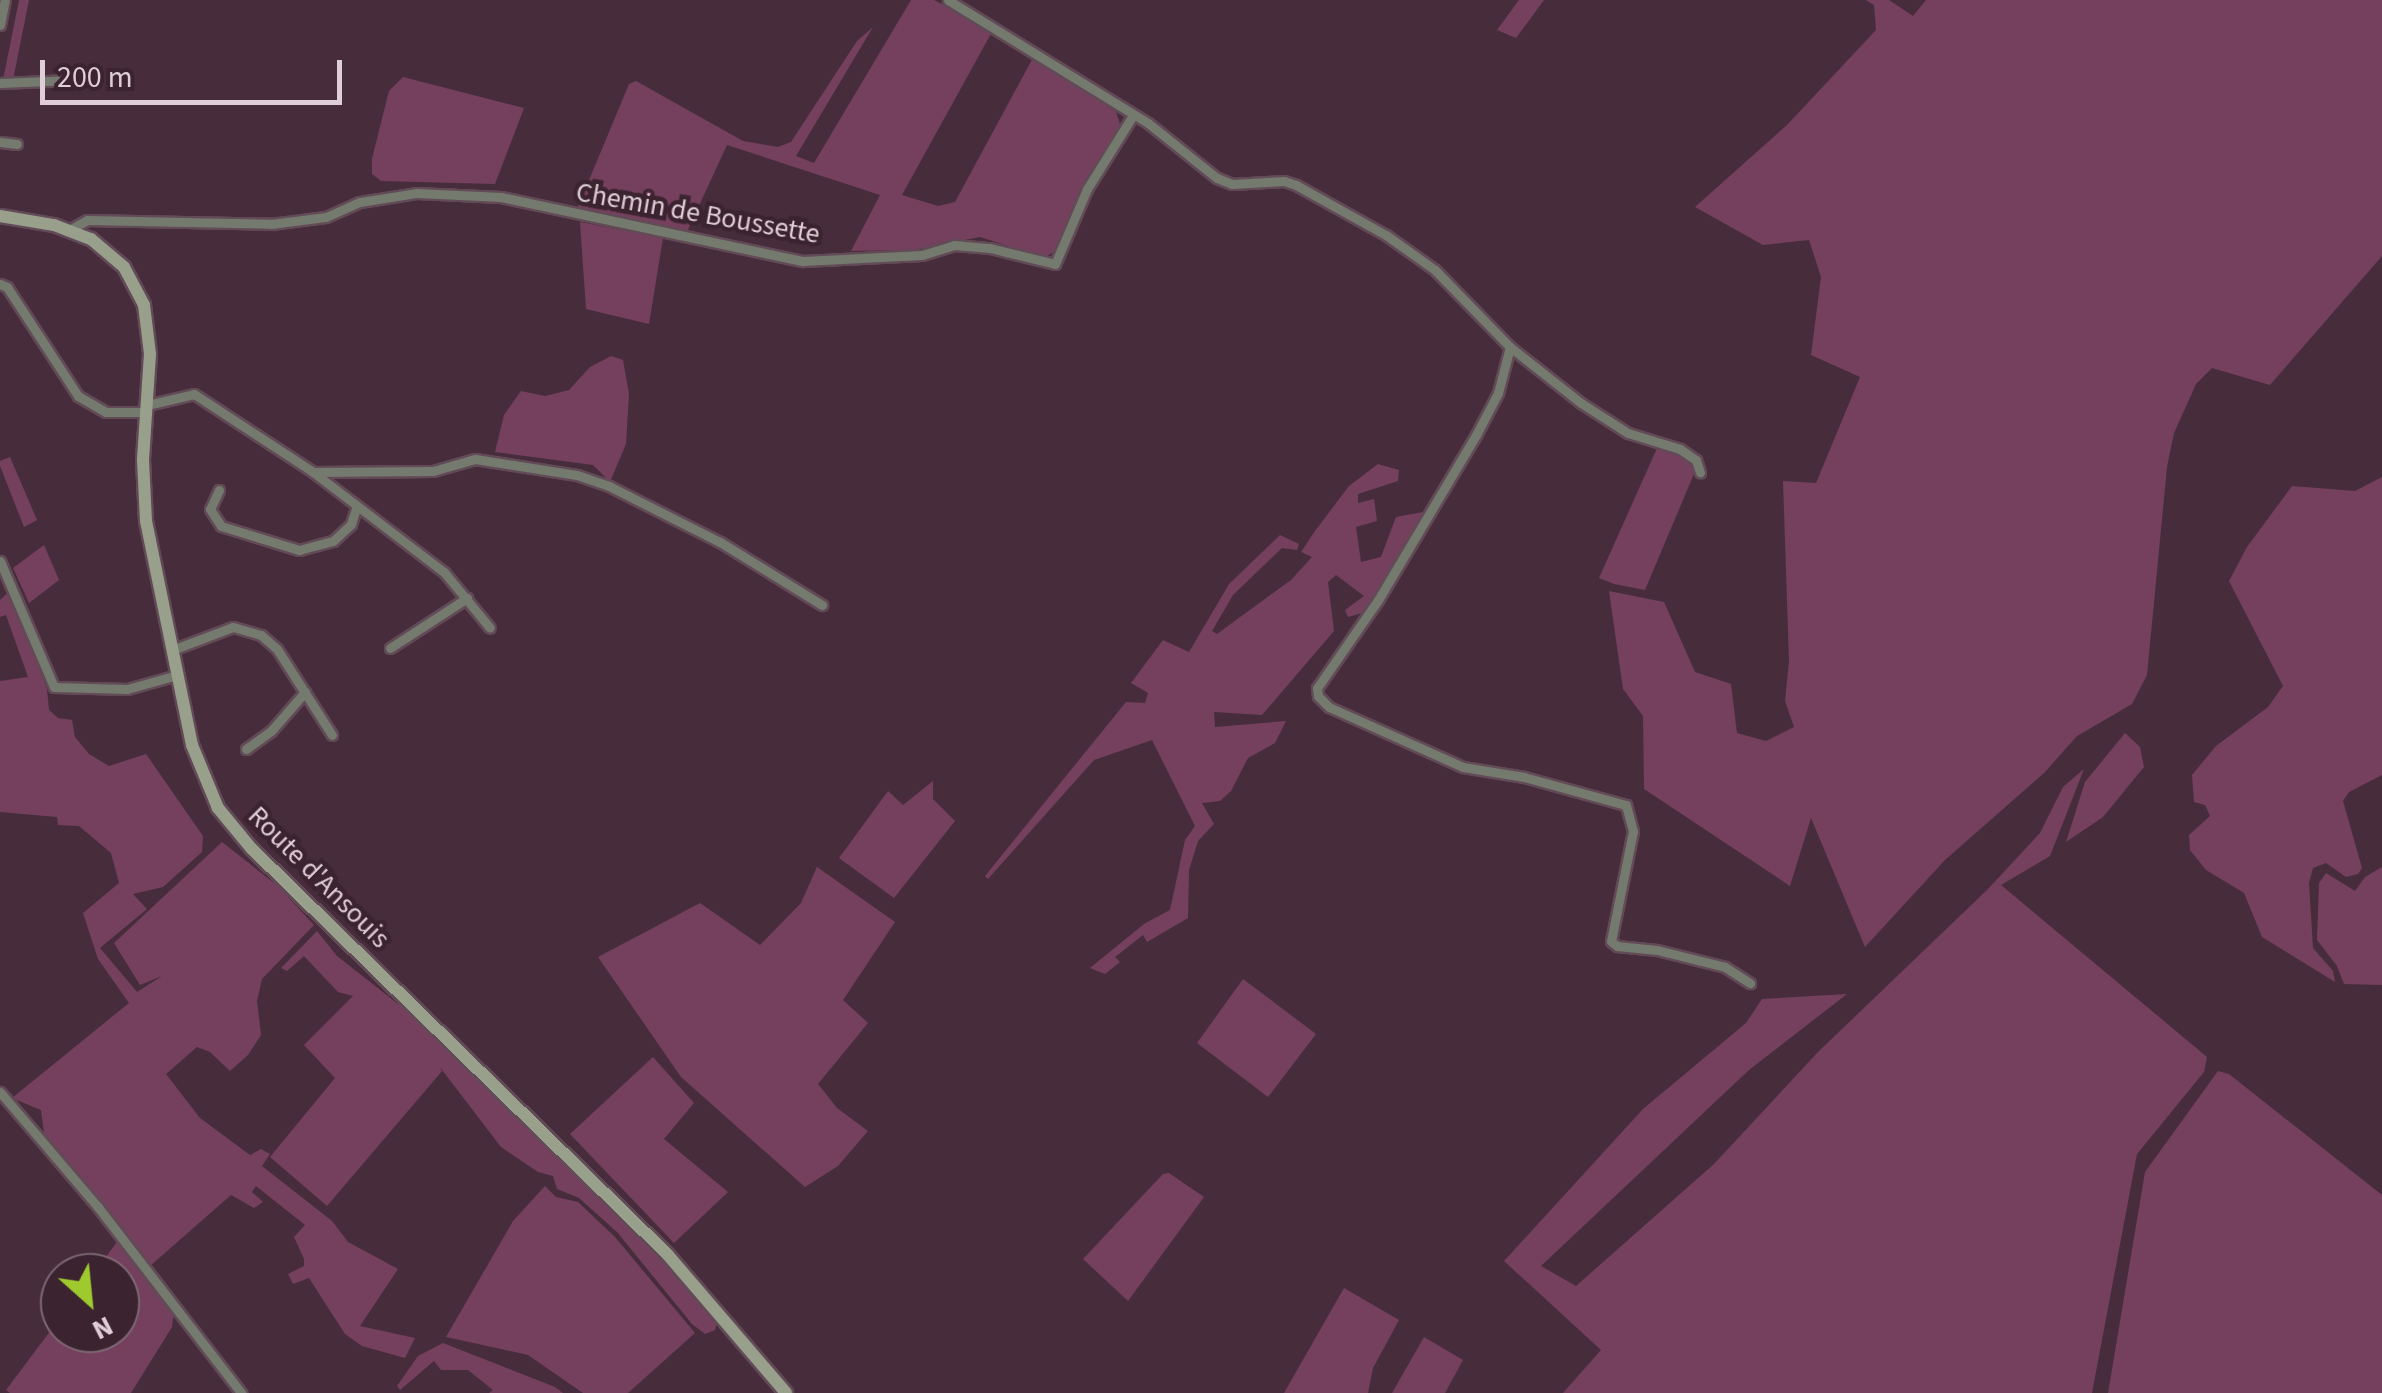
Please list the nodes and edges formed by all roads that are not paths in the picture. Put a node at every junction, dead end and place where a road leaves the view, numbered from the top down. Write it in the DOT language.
graph roads {
  1 [pos="5,0"];
  2 [pos="948,0"];
  3 [pos="0,25"];
  4 [pos="95,79"];
  5 [pos="0,83"];
  6 [pos="1134,115"];
  7 [pos="0,142"];
  8 [pos="17,144"];
  9 [pos="0,216"];
  10 [pos="71,229"];
  11 [pos="0,284"];
  12 [pos="1510,346"];
  13 [pos="146,409"];
  14 [pos="314,472"];
  15 [pos="1700,472"];
  16 [pos="219,490"];
  17 [pos="357,506"];
  18 [pos="0,561"];
  19 [pos="467,598"];
  20 [pos="822,605"];
  21 [pos="490,628"];
  22 [pos="390,648"];
  23 [pos="172,650"];
  24 [pos="177,675"];
  25 [pos="305,692"];
  26 [pos="332,734"];
  27 [pos="246,749"];
  28 [pos="1750,983"];
  29 [pos="0,1092"];
  30 [pos="240,1393"];
  31 [pos="786,1393"];
  1 -- 3 [label="street"];
  2 -- 6 [label="street"];
  4 -- 5 [label="street"];
  6 -- 10 [label="street, Chemin de Boussette"];
  6 -- 12 [label="street"];
  7 -- 8 [label="street"];
  9 -- 10 [label="street, Route d'Ansouis"];
  10 -- 13 [label="street, Route d'Ansouis"];
  11 -- 13 [label="street"];
  12 -- 15 [label="street"];
  12 -- 28 [label="street"];
  13 -- 14 [label="street"];
  13 -- 23 [label="street, Route d'Ansouis"];
  14 -- 17 [label="street"];
  14 -- 20 [label="street"];
  16 -- 17 [label="street"];
  17 -- 19 [label="street"];
  18 -- 24 [label="street"];
  19 -- 21 [label="street"];
  19 -- 22 [label="street"];
  23 -- 24 [label="street, Route d'Ansouis"];
  23 -- 25 [label="street"];
  24 -- 31 [label="street, Route d'Ansouis"];
  25 -- 26 [label="street"];
  25 -- 27 [label="street"];
  29 -- 30 [label="street"];
}
